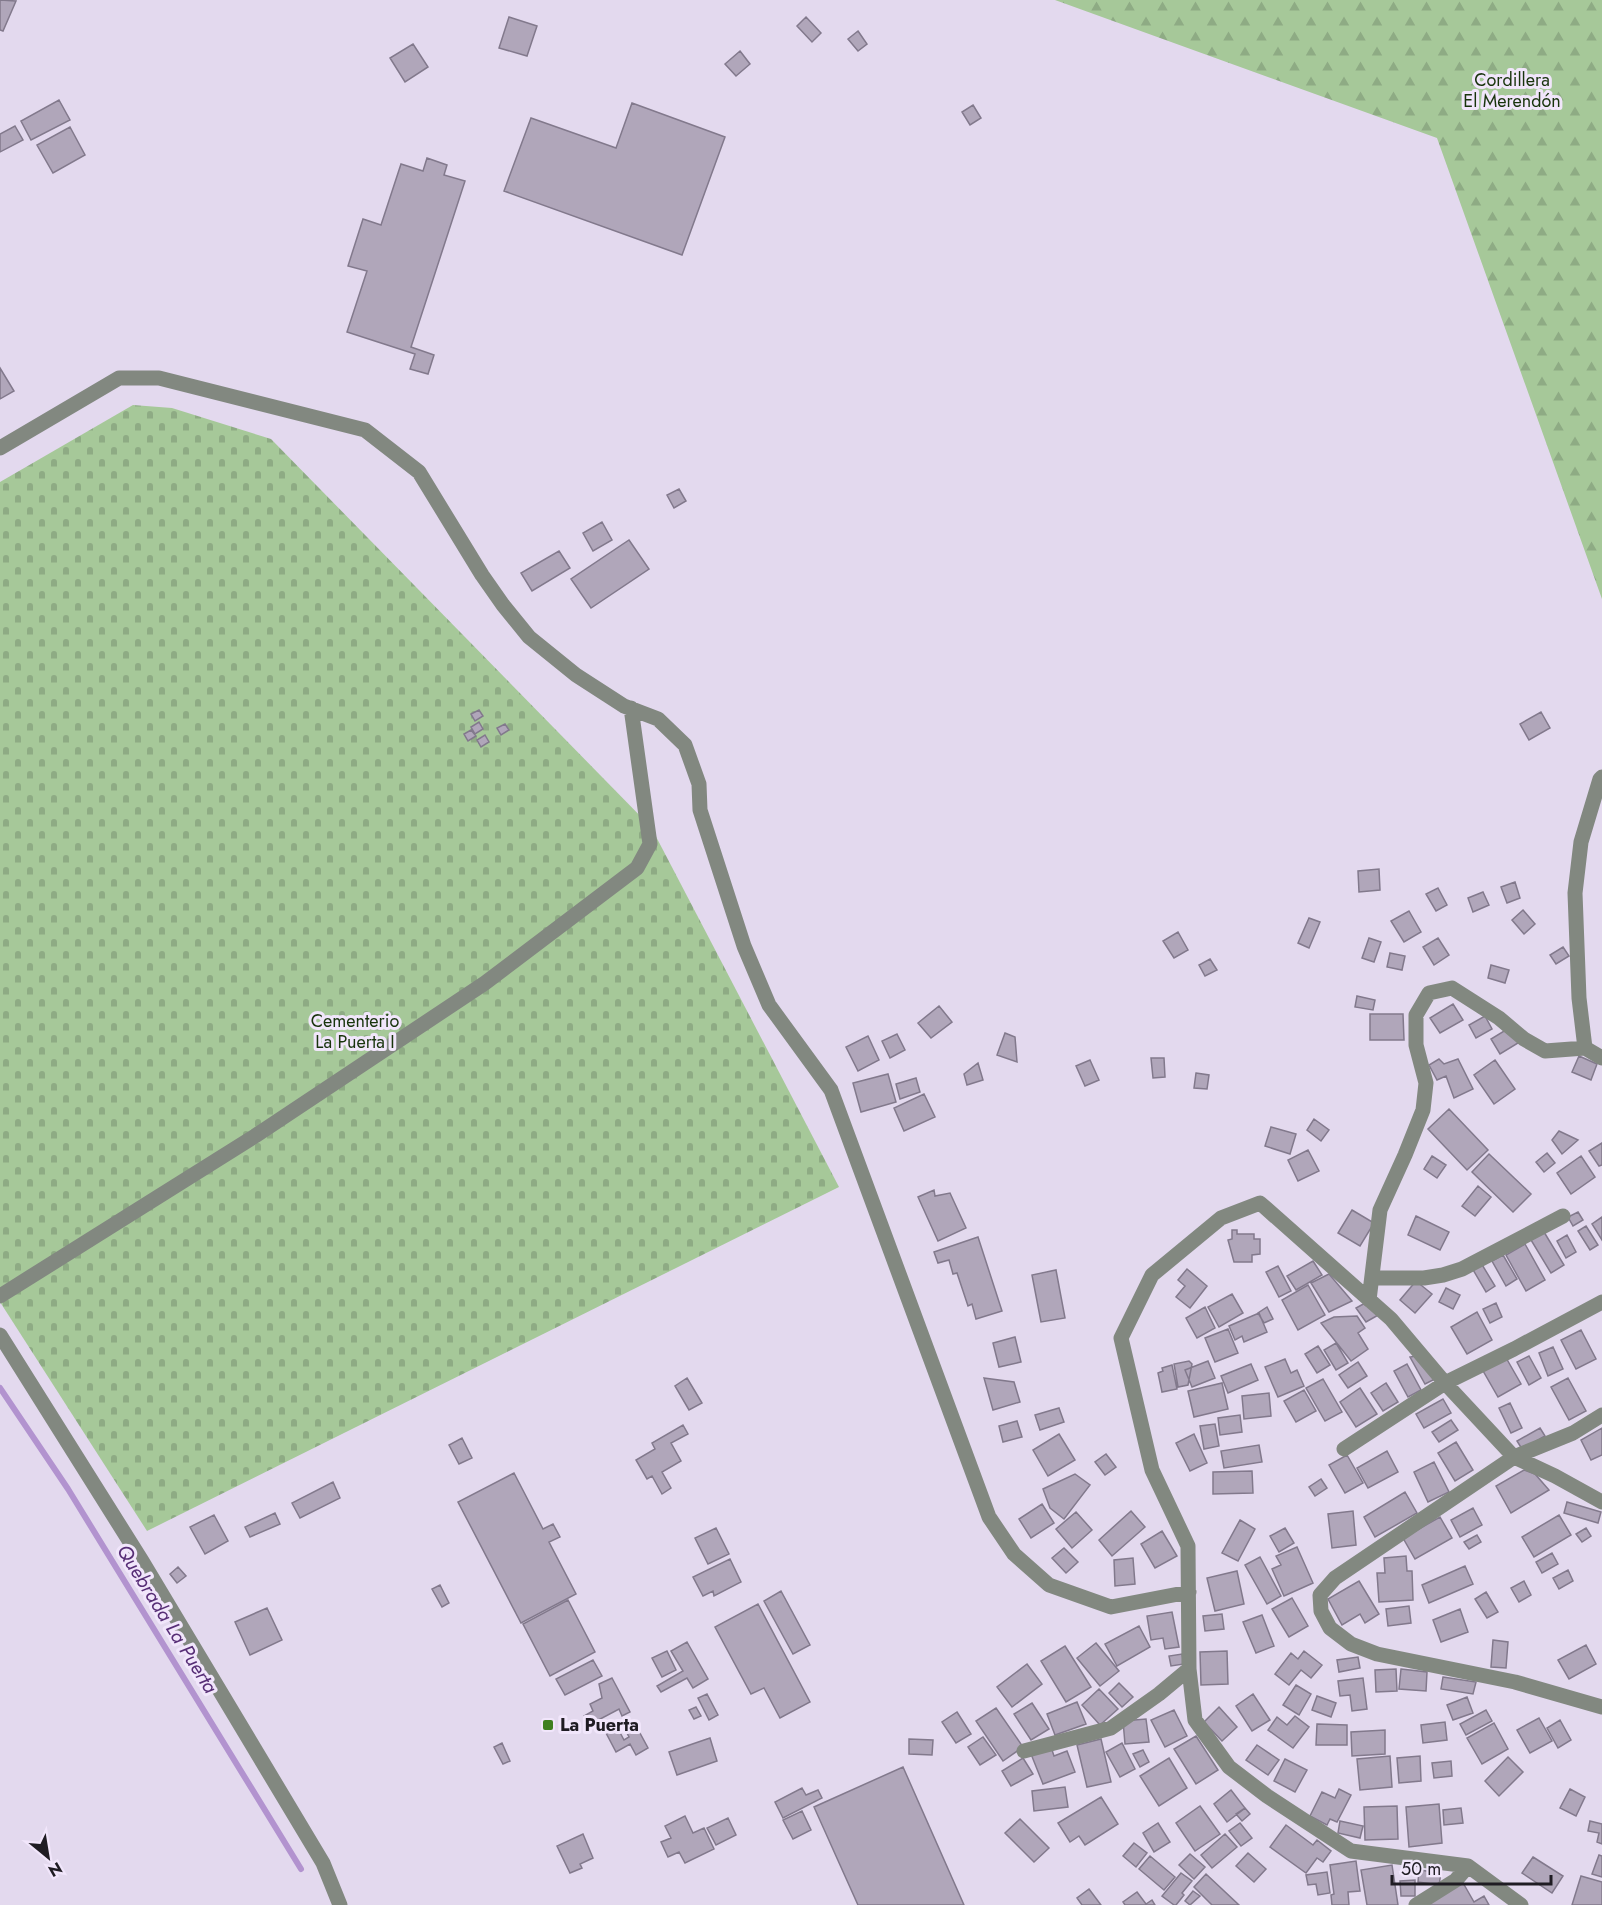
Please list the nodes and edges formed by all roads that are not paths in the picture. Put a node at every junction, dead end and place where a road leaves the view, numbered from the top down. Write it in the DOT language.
graph roads {
  1 [pos="0,448"];
  2 [pos="631,708"];
  3 [pos="1602,777"];
  4 [pos="1585,1048"];
  5 [pos="1602,1058"];
  6 [pos="1563,1216"];
  7 [pos="1372,1278"];
  8 [pos="0,1296"];
  9 [pos="1369,1300"];
  10 [pos="1602,1302"];
  11 [pos="0,1335"];
  12 [pos="1445,1383"];
  13 [pos="1602,1415"];
  14 [pos="1344,1449"];
  15 [pos="1514,1457"];
  16 [pos="1602,1503"];
  17 [pos="1189,1592"];
  18 [pos="1189,1669"];
  19 [pos="1602,1707"];
  20 [pos="1024,1751"];
  21 [pos="1468,1866"];
  22 [pos="340,1905"];
  23 [pos="1416,1905"];
  24 [pos="1521,1905"];
  1 -- 2 [label="street"];
  2 -- 8 [label="street"];
  2 -- 17 [label="street"];
  3 -- 4 [label="street"];
  4 -- 5 [label="street"];
  4 -- 7 [label="street"];
  6 -- 7 [label="street"];
  7 -- 9 [label="street"];
  9 -- 12 [label="street"];
  9 -- 17 [label="street"];
  10 -- 12 [label="street"];
  11 -- 22 [label="street"];
  12 -- 14 [label="street"];
  12 -- 15 [label="street"];
  13 -- 15 [label="street"];
  15 -- 16 [label="street"];
  15 -- 19 [label="street"];
  17 -- 18 [label="street"];
  18 -- 20 [label="street"];
  18 -- 21 [label="street"];
  21 -- 23 [label="street"];
  21 -- 24 [label="street"];
}
